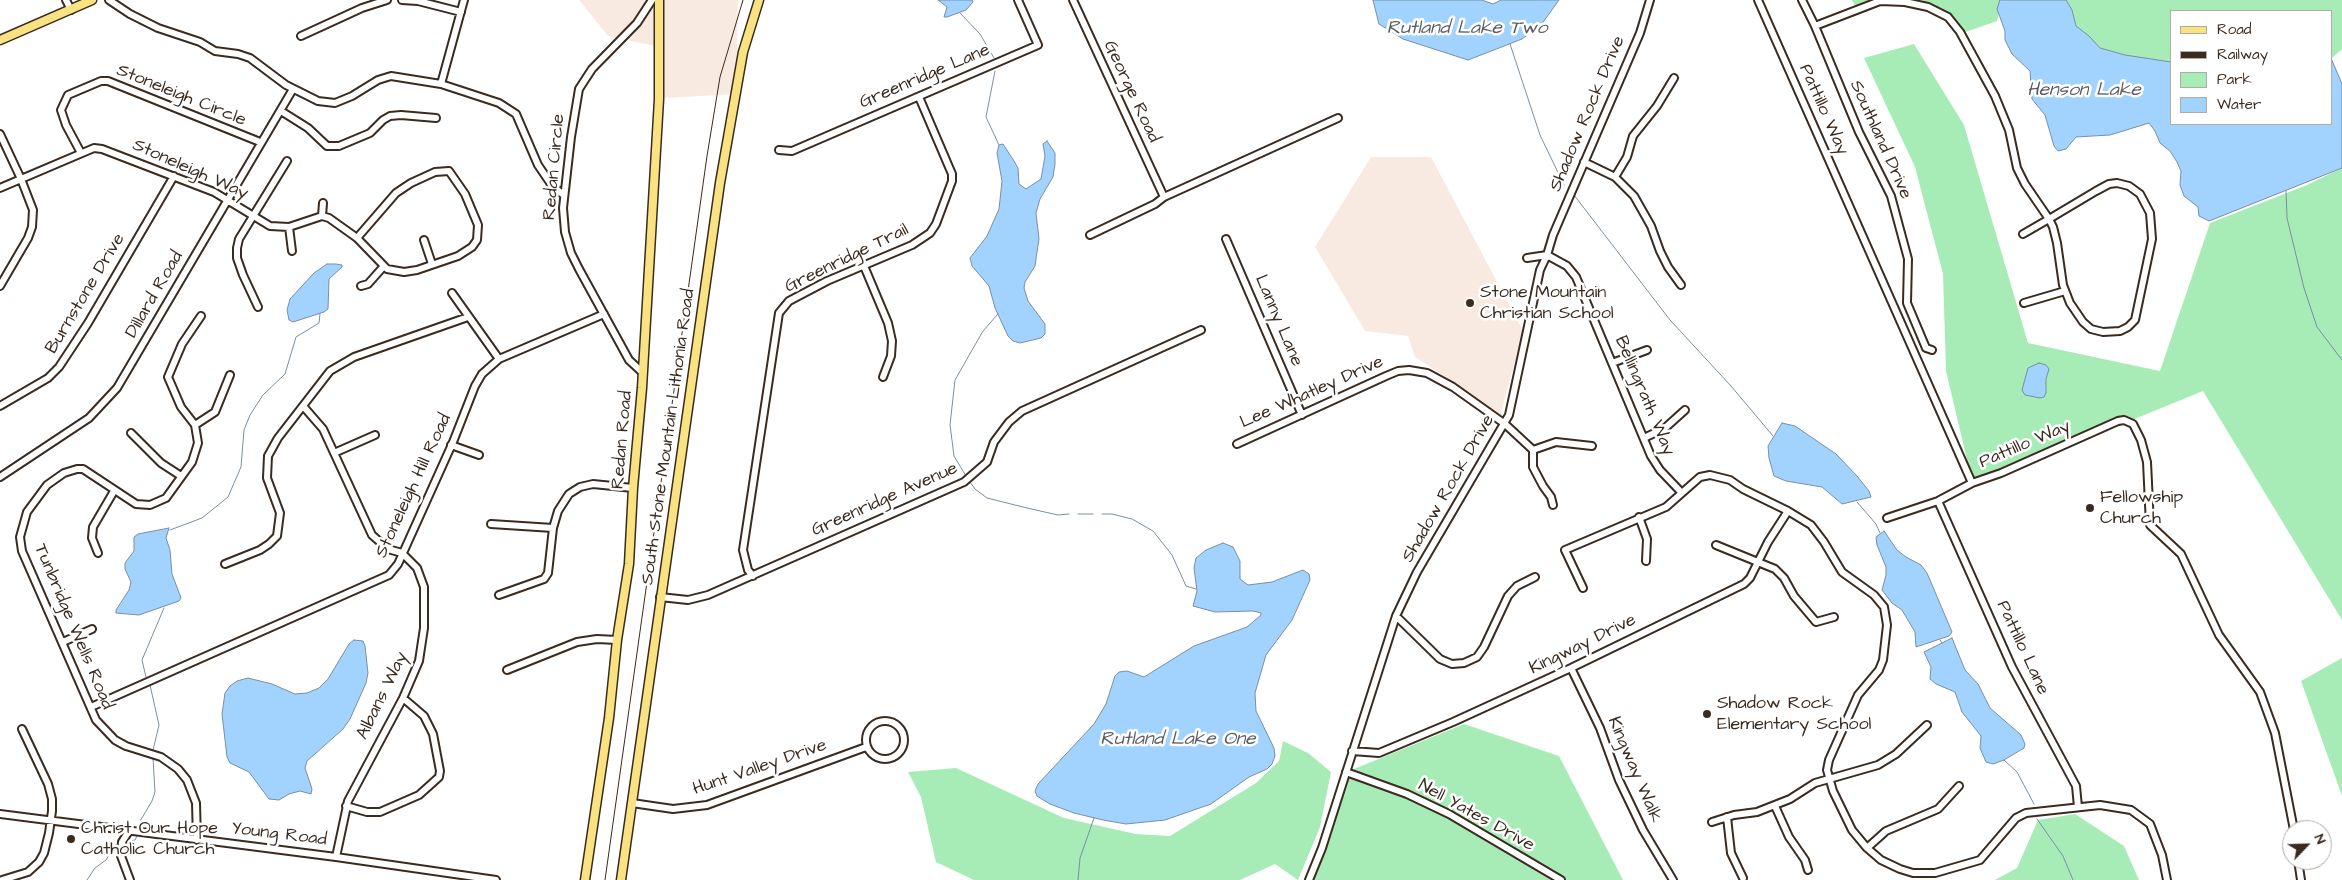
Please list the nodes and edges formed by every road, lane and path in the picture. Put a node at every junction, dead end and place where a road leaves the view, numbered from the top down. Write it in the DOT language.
graph roads {
  1 [pos="66,0"];
  2 [pos="92,0"];
  3 [pos="109,0"];
  4 [pos="388,0"];
  5 [pos="402,0"];
  6 [pos="464,0"];
  7 [pos="652,0"];
  8 [pos="659,0"];
  9 [pos="758,0"];
  10 [pos="1018,0"];
  11 [pos="1073,0"];
  12 [pos="1650,0"];
  13 [pos="1758,0"];
  14 [pos="1802,0"];
  15 [pos="70,10"];
  16 [pos="461,12"];
  17 [pos="1815,26"];
  18 [pos="301,36"];
  19 [pos="0,40"];
  20 [pos="1674,78"];
  21 [pos="441,84"];
  22 [pos="293,89"];
  23 [pos="919,96"];
  24 [pos="281,111"];
  25 [pos="436,118"];
  26 [pos="1338,118"];
  27 [pos="0,134"];
  28 [pos="260,142"];
  29 [pos="779,150"];
  30 [pos="82,153"];
  31 [pos="287,161"];
  32 [pos="1584,162"];
  33 [pos="174,176"];
  34 [pos="1615,177"];
  35 [pos="21,179"];
  36 [pos="0,188"];
  37 [pos="564,195"];
  38 [pos="1164,197"];
  39 [pos="227,200"];
  40 [pos="323,203"];
  41 [pos="254,215"];
  42 [pos="322,216"];
  43 [pos="2049,219"];
  44 [pos="289,227"];
  45 [pos="2023,234"];
  46 [pos="1090,235"];
  47 [pos="357,238"];
  48 [pos="1226,239"];
  49 [pos="424,240"];
  50 [pos="292,251"];
  51 [pos="1547,255"];
  52 [pos="1527,258"];
  53 [pos="432,264"];
  54 [pos="384,266"];
  55 [pos="864,266"];
  56 [pos="1681,284"];
  57 [pos="0,286"];
  58 [pos="361,286"];
  59 [pos="2065,291"];
  60 [pos="452,293"];
  61 [pos="2024,303"];
  62 [pos="258,306"];
  63 [pos="604,314"];
  64 [pos="201,316"];
  65 [pos="468,317"];
  66 [pos="1202,330"];
  67 [pos="1647,350"];
  68 [pos="1932,350"];
  69 [pos="499,359"];
  70 [pos="1612,363"];
  71 [pos="642,372"];
  72 [pos="230,375"];
  73 [pos="883,377"];
  74 [pos="0,406"];
  75 [pos="303,406"];
  76 [pos="1685,410"];
  77 [pos="1302,416"];
  78 [pos="1506,424"];
  79 [pos="195,425"];
  80 [pos="132,432"];
  81 [pos="375,435"];
  82 [pos="1644,438"];
  83 [pos="451,444"];
  84 [pos="1237,444"];
  85 [pos="1592,446"];
  86 [pos="1533,450"];
  87 [pos="334,453"];
  88 [pos="479,455"];
  89 [pos="181,476"];
  90 [pos="0,477"];
  91 [pos="1972,483"];
  92 [pos="633,488"];
  93 [pos="114,491"];
  94 [pos="1681,492"];
  95 [pos="1938,502"];
  96 [pos="1553,505"];
  97 [pos="1788,511"];
  98 [pos="1639,517"];
  99 [pos="1887,518"];
  100 [pos="491,524"];
  101 [pos="553,528"];
  102 [pos="1716,544"];
  103 [pos="402,552"];
  104 [pos="98,553"];
  105 [pos="1646,561"];
  106 [pos="1758,562"];
  107 [pos="225,564"];
  108 [pos="753,576"];
  109 [pos="1535,577"];
  110 [pos="1583,588"];
  111 [pos="498,596"];
  112 [pos="660,597"];
  113 [pos="1396,616"];
  114 [pos="1834,617"];
  115 [pos="92,630"];
  116 [pos="617,640"];
  117 [pos="63,642"];
  118 [pos="1571,668"];
  119 [pos="507,670"];
  120 [pos="402,698"];
  121 [pos="91,707"];
  122 [pos="1927,725"];
  123 [pos="22,728"];
  124 [pos="866,747"];
  125 [pos="1352,751"];
  126 [pos="1346,772"];
  127 [pos="1829,779"];
  128 [pos="1959,786"];
  129 [pos="632,803"];
  130 [pos="346,806"];
  131 [pos="1775,806"];
  132 [pos="2078,807"];
  133 [pos="0,814"];
  134 [pos="1727,817"];
  135 [pos="51,820"];
  136 [pos="2292,820"];
  137 [pos="1712,822"];
  138 [pos="128,831"];
  139 [pos="196,840"];
  140 [pos="1867,848"];
  141 [pos="336,857"];
  142 [pos="1808,870"];
  143 [pos="1913,877"];
  144 [pos="1744,878"];
  145 [pos="2,880"];
  146 [pos="130,880"];
  147 [pos="496,880"];
  148 [pos="585,880"];
  149 [pos="621,880"];
  150 [pos="1309,880"];
  151 [pos="1561,880"];
  152 [pos="1673,880"];
  153 [pos="2167,880"];
  1 -- 15 [label="street"];
  2 -- 15 [label="main road"];
  3 -- 22 [label="street"];
  4 -- 18 [label="street"];
  5 -- 16 [label="street"];
  6 -- 16 [label="street"];
  7 -- 37 [label="street, Redan Circle"];
  8 -- 71 [label="main road, Redan Road"];
  9 -- 112 [label="main road, South Stone Mountain Lithonia Road"];
  10 -- 23 [label="street, Greenridge Lane"];
  11 -- 38 [label="street, George Road"];
  12 -- 32 [label="street, Shadow Rock Drive"];
  13 -- 91 [label="street, Pattillo Way"];
  14 -- 17 [label="street, Southland Drive"];
  15 -- 19 [label="main road"];
  16 -- 21 [label="street"];
  17 -- 43 [label="street"];
  17 -- 68 [label="street, Southland Drive"];
  20 -- 34 [label="street"];
  21 -- 22 [label="street"];
  21 -- 37 [label="street"];
  22 -- 24 [label="street, Dillard Road"];
  23 -- 29 [label="street, Greenridge Lane"];
  23 -- 55 [label="street, Greenridge Trail"];
  24 -- 25 [label="street"];
  24 -- 28 [label="street, Dillard Road"];
  26 -- 38 [label="street"];
  27 -- 35 [label="street"];
  28 -- 30 [label="street, Stoneleigh Circle"];
  28 -- 39 [label="street, Dillard Road"];
  30 -- 33 [label="street, Stoneleigh Way"];
  30 -- 35 [label="street, Stoneleigh Way"];
  31 -- 41 [label="street"];
  32 -- 34 [label="street"];
  32 -- 51 [label="street, Shadow Rock Drive"];
  33 -- 39 [label="street, Stoneleigh Way"];
  33 -- 74 [label="street, Burnstone Drive"];
  34 -- 56 [label="street"];
  35 -- 36 [label="street, Stoneleigh Way"];
  35 -- 57 [label="street"];
  37 -- 63 [label="street, Redan Circle"];
  38 -- 46 [label="street"];
  39 -- 41 [label="street, Stoneleigh Way"];
  39 -- 90 [label="street, Dillard Road"];
  40 -- 42 [label="street"];
  41 -- 44 [label="street, Stoneleigh Way"];
  41 -- 62 [label="street"];
  42 -- 44 [label="street, Stoneleigh Way"];
  42 -- 47 [label="street"];
  43 -- 45 [label="street"];
  43 -- 59 [label="street"];
  43 -- 59 [label="street"];
  44 -- 50 [label="street"];
  47 -- 53 [label="street"];
  47 -- 54 [label="street"];
  48 -- 77 [label="street, Lanny Lane"];
  49 -- 53 [label="street"];
  51 -- 52 [label="street"];
  51 -- 70 [label="street, Bellingrath Way"];
  51 -- 78 [label="street, Shadow Rock Drive"];
  53 -- 54 [label="street"];
  54 -- 58 [label="street"];
  55 -- 73 [label="street"];
  55 -- 108 [label="street, Greenridge Trail"];
  59 -- 61 [label="street"];
  60 -- 65 [label="street"];
  63 -- 69 [label="street, Stoneleigh Hill Road"];
  63 -- 71 [label="street, Redan Circle"];
  64 -- 79 [label="street"];
  65 -- 69 [label="street"];
  65 -- 75 [label="street"];
  66 -- 108 [label="street, Greenridge Avenue"];
  67 -- 70 [label="street"];
  69 -- 83 [label="street, Stoneleigh Hill Road"];
  70 -- 82 [label="street, Bellingrath Way"];
  71 -- 92 [label="main road, Redan Road"];
  72 -- 79 [label="street"];
  75 -- 87 [label="street, Albans Way"];
  75 -- 107 [label="street"];
  76 -- 82 [label="street"];
  77 -- 78 [label="street, Lee Whatley Drive"];
  77 -- 84 [label="street, Lee Whatley Drive"];
  78 -- 86 [label="street, Lee Whatley Drive"];
  78 -- 113 [label="street, Shadow Rock Drive"];
  79 -- 89 [label="street, Tunbridge Wells Road"];
  80 -- 89 [label="street"];
  81 -- 87 [label="street"];
  82 -- 94 [label="street, Bellingrath Way"];
  83 -- 88 [label="street"];
  83 -- 103 [label="street, Stoneleigh Hill Road"];
  85 -- 86 [label="street"];
  86 -- 96 [label="street"];
  87 -- 103 [label="street, Albans Way"];
  89 -- 93 [label="street, Tunbridge Wells Road"];
  91 -- 95 [label="street"];
  91 -- 136 [label="street, Pattillo Way"];
  92 -- 101 [label="street"];
  92 -- 116 [label="main road, Redan Road"];
  93 -- 104 [label="street"];
  93 -- 117 [label="street, Tunbridge Wells Road"];
  94 -- 97 [label="street"];
  94 -- 98 [label="street"];
  95 -- 99 [label="street"];
  95 -- 132 [label="street, Pattillo Lane"];
  97 -- 106 [label="street, Kingway Drive"];
  97 -- 127 [label="street"];
  98 -- 105 [label="street"];
  98 -- 110 [label="street"];
  100 -- 101 [label="street"];
  101 -- 111 [label="street"];
  102 -- 106 [label="street"];
  103 -- 120 [label="street, Albans Way"];
  103 -- 121 [label="street, Stoneleigh Hill Road"];
  106 -- 114 [label="street"];
  106 -- 118 [label="street, Kingway Drive"];
  108 -- 112 [label="street, Greenridge Avenue"];
  109 -- 113 [label="street"];
  112 -- 129 [label="main road, South Stone Mountain Lithonia Road"];
  113 -- 125 [label="street, Shadow Rock Drive"];
  115 -- 117 [label="street"];
  116 -- 119 [label="street"];
  116 -- 148 [label="main road, Redan Road"];
  117 -- 121 [label="street, Tunbridge Wells Road"];
  118 -- 125 [label="street, Kingway Drive"];
  118 -- 152 [label="street, Kingway Walk"];
  120 -- 130 [label="street, Albans Way"];
  120 -- 130 [label="street"];
  121 -- 139 [label="street, Tunbridge Wells Road"];
  122 -- 127 [label="street"];
  123 -- 135 [label="street"];
  124 -- 124 [label="street"];
  124 -- 129 [label="street, Hunt Valley Drive"];
  125 -- 126 [label="street, Shadow Rock Drive"];
  126 -- 150 [label="street, Shadow Rock Drive"];
  126 -- 151 [label="street, Nell Yates Drive"];
  127 -- 131 [label="street"];
  127 -- 140 [label="street"];
  128 -- 140 [label="street"];
  129 -- 149 [label="main road, South Stone Mountain Lithonia Road"];
  130 -- 141 [label="street, Albans Way"];
  131 -- 134 [label="street"];
  131 -- 142 [label="street"];
  132 -- 143 [label="street"];
  132 -- 153 [label="street"];
  133 -- 135 [label="street, Young Road"];
  134 -- 137 [label="street"];
  134 -- 144 [label="street"];
  135 -- 138 [label="street, Young Road"];
  135 -- 145 [label="street"];
  138 -- 139 [label="street, Young Road"];
  138 -- 146 [label="street"];
  139 -- 141 [label="street, Young Road"];
  140 -- 143 [label="street"];
  141 -- 147 [label="street, Young Road"];
}
